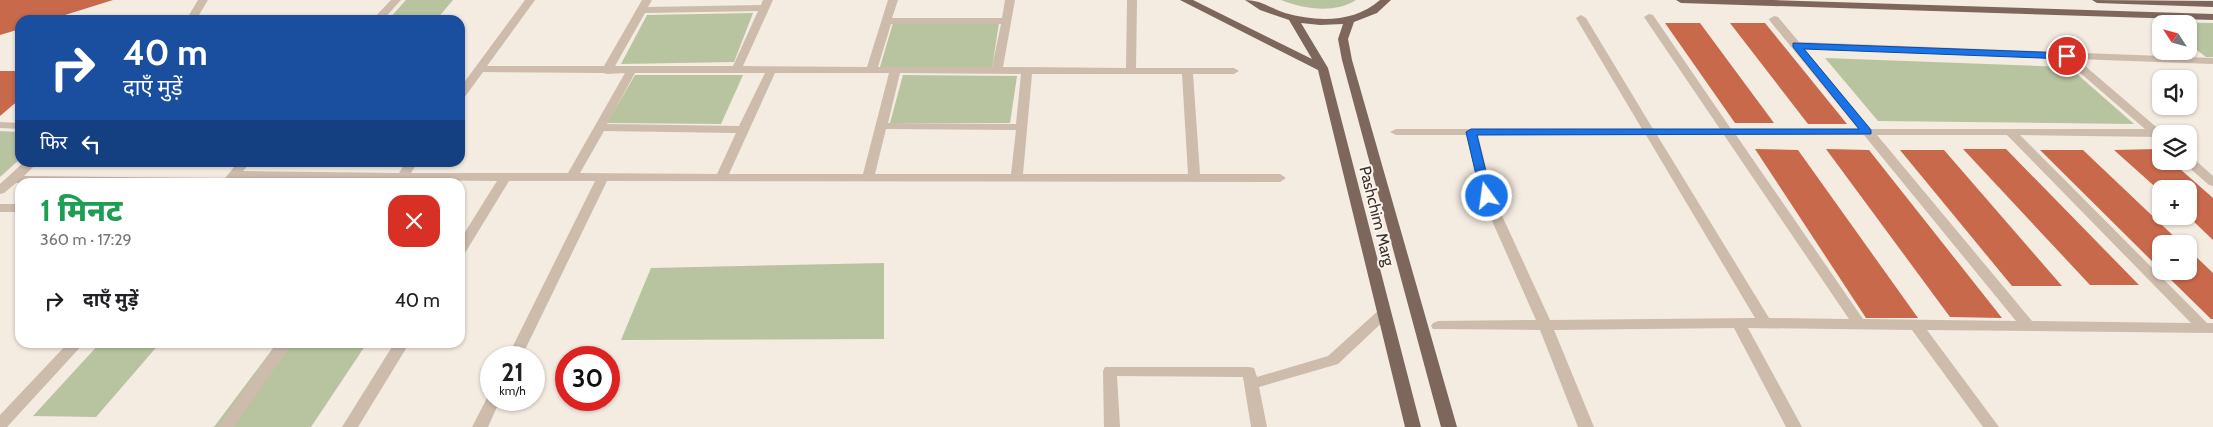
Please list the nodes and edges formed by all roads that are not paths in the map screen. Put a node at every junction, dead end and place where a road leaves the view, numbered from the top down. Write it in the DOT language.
graph roads {
  1 [pos="203,0"];
  2 [pos="396,0"];
  3 [pos="530,0"];
  4 [pos="647,0"];
  5 [pos="893,0"];
  6 [pos="1010,0"];
  7 [pos="1132,0"];
  8 [pos="1185,0"];
  9 [pos="1250,0"];
  10 [pos="1386,0"];
  11 [pos="1681,0"];
  12 [pos="2097,0"];
  13 [pos="766,4"];
  14 [pos="2213,4"];
  15 [pos="641,10"];
  16 [pos="195,15"];
  17 [pos="382,15"];
  18 [pos="2213,17"];
  19 [pos="1581,18"];
  20 [pos="1648,18"];
  21 [pos="1294,19"];
  22 [pos="1350,19"];
  23 [pos="1774,19"];
  24 [pos="887,21"];
  25 [pos="1006,21"];
  26 [pos="1796,45"];
  27 [pos="2067,56"];
  28 [pos="2213,61"];
  29 [pos="1322,68"];
  30 [pos="479,70"];
  31 [pos="607,71"];
  32 [pos="631,71"];
  33 [pos="736,71"];
  34 [pos="771,71"];
  35 [pos="871,71"];
  36 [pos="895,71"];
  37 [pos="997,71"];
  38 [pos="1027,71"];
  39 [pos="1131,71"];
  40 [pos="1187,71"];
  41 [pos="1234,71"];
  42 [pos="465,89"];
  43 [pos="0,125"];
  44 [pos="15,126"];
  45 [pos="881,126"];
  46 [pos="599,127"];
  47 [pos="1022,127"];
  48 [pos="743,130"];
  49 [pos="2152,130"];
  50 [pos="1396,132"];
  51 [pos="1471,132"];
  52 [pos="1649,132"];
  53 [pos="1727,132"];
  54 [pos="1868,132"];
  55 [pos="2010,132"];
  56 [pos="2152,135"];
  57 [pos="26,167"];
  58 [pos="241,167"];
  59 [pos="408,167"];
  60 [pos="2197,168"];
  61 [pos="722,176"];
  62 [pos="505,177"];
  63 [pos="572,177"];
  64 [pos="603,177"];
  65 [pos="868,177"];
  66 [pos="1017,177"];
  67 [pos="232,178"];
  68 [pos="401,178"];
  69 [pos="452,178"];
  70 [pos="1194,178"];
  71 [pos="1280,178"];
  72 [pos="12,180"];
  73 [pos="15,180"];
  74 [pos="2213,182"];
  75 [pos="0,190"];
  76 [pos="0,208"];
  77 [pos="15,208"];
  78 [pos="465,242"];
  79 [pos="1384,313"];
  80 [pos="1738,323"];
  81 [pos="1545,324"];
  82 [pos="1765,324"];
  83 [pos="1860,325"];
  84 [pos="1438,326"];
  85 [pos="1918,326"];
  86 [pos="2028,326"];
  87 [pos="2209,328"];
  88 [pos="520,346"];
  89 [pos="72,348"];
  90 [pos="282,348"];
  91 [pos="399,348"];
  92 [pos="1251,384"];
  93 [pos="488,411"];
  94 [pos="0,425"];
  95 [pos="226,427"];
  96 [pos="350,427"];
  97 [pos="480,427"];
  98 [pos="1112,427"];
  99 [pos="1259,427"];
  100 [pos="1413,427"];
  101 [pos="1449,427"];
  102 [pos="1586,427"];
  103 [pos="1794,427"];
  104 [pos="1991,427"];
  1 -- 16 [label="street"];
  2 -- 17 [label="street"];
  3 -- 30 [label="street"];
  4 -- 15 [label="street"];
  5 -- 24 [label="street"];
  6 -- 25 [label="street"];
  7 -- 39 [label="street"];
  8 -- 29 [label="main road"];
  9 -- 21 [label="main road"];
  10 -- 22 [label="main road"];
  11 -- 18 [label="main road"];
  12 -- 14 [label="main road"];
  13 -- 15 [label="street"];
  13 -- 33 [label="street"];
  15 -- 31 [label="street"];
  19 -- 52 [label="street"];
  20 -- 53 [label="street"];
  21 -- 22 [label="main road"];
  21 -- 29 [label="main road, Pashchim Marg"];
  22 -- 101 [label="main road, Pashchim Marg"];
  23 -- 26 [label="street"];
  24 -- 25 [label="street"];
  24 -- 35 [label="street"];
  25 -- 37 [label="street"];
  26 -- 27 [label="street"];
  26 -- 54 [label="street"];
  27 -- 28 [label="street"];
  27 -- 49 [label="street"];
  29 -- 79 [label="main road, Pashchim Marg"];
  30 -- 31 [label="street"];
  30 -- 42 [label="street"];
  31 -- 32 [label="street"];
  32 -- 33 [label="street"];
  32 -- 46 [label="street"];
  33 -- 34 [label="street"];
  34 -- 35 [label="street"];
  34 -- 48 [label="street"];
  35 -- 36 [label="street"];
  36 -- 37 [label="street"];
  36 -- 45 [label="street"];
  37 -- 38 [label="street"];
  38 -- 39 [label="street"];
  38 -- 47 [label="street"];
  39 -- 40 [label="street"];
  40 -- 41 [label="street"];
  40 -- 70 [label="street"];
  43 -- 44 [label="street"];
  45 -- 47 [label="street"];
  45 -- 65 [label="street"];
  46 -- 48 [label="street"];
  46 -- 63 [label="street"];
  47 -- 66 [label="street"];
  48 -- 61 [label="street"];
  50 -- 51 [label="street"];
  51 -- 52 [label="street"];
  51 -- 81 [label="street"];
  52 -- 53 [label="street"];
  52 -- 82 [label="street"];
  53 -- 54 [label="street"];
  53 -- 83 [label="street"];
  54 -- 55 [label="street"];
  54 -- 86 [label="street"];
  55 -- 56 [label="street"];
  55 -- 87 [label="street"];
  57 -- 72 [label="street"];
  58 -- 67 [label="street"];
  59 -- 68 [label="street"];
  60 -- 74 [label="street"];
  61 -- 64 [label="street"];
  61 -- 65 [label="street"];
  62 -- 63 [label="street"];
  62 -- 69 [label="street"];
  62 -- 78 [label="street"];
  63 -- 64 [label="street"];
  64 -- 88 [label="street"];
  65 -- 66 [label="street"];
  66 -- 70 [label="street"];
  70 -- 71 [label="street"];
  72 -- 73 [label="street"];
  72 -- 75 [label="street"];
  76 -- 77 [label="street"];
  79 -- 92 [label="street"];
  79 -- 100 [label="main road, Pashchim Marg"];
  80 -- 81 [label="street"];
  80 -- 82 [label="street"];
  80 -- 103 [label="street"];
  81 -- 84 [label="street"];
  81 -- 102 [label="street"];
  82 -- 83 [label="street"];
  83 -- 85 [label="street"];
  85 -- 86 [label="street"];
  85 -- 104 [label="street"];
  86 -- 87 [label="street"];
  89 -- 94 [label="street"];
  90 -- 95 [label="street"];
  91 -- 96 [label="street"];
  92 -- 98 [label="street"];
  92 -- 99 [label="street"];
  93 -- 97 [label="street"];
}
